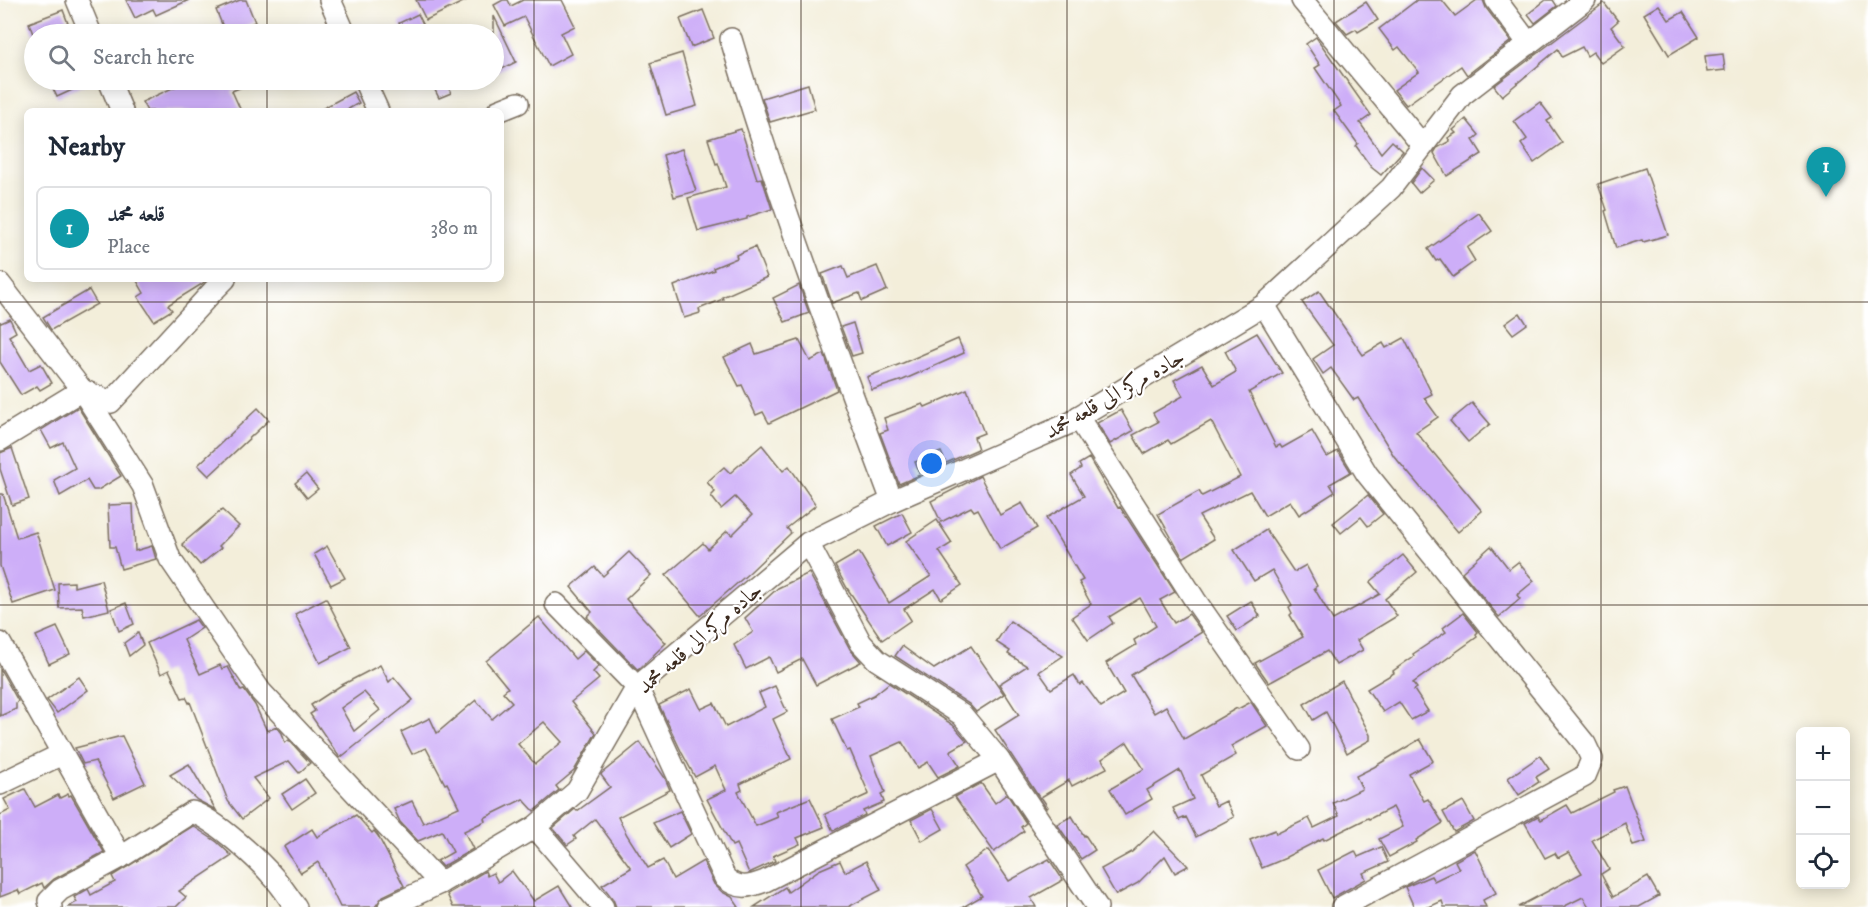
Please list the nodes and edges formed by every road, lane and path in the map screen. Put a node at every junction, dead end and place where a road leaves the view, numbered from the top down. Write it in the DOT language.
graph roads {
  1 [pos="77,0"];
  2 [pos="330,0"];
  3 [pos="1302,0"];
  4 [pos="1496,0"];
  5 [pos="1585,0"];
  6 [pos="87,24"];
  7 [pos="341,24"];
  8 [pos="731,39"];
  9 [pos="1529,44"];
  10 [pos="113,90"];
  11 [pos="369,90"];
  12 [pos="518,103"];
  13 [pos="121,108"];
  14 [pos="377,108"];
  15 [pos="504,109"];
  16 [pos="1423,146"];
  17 [pos="215,283"];
  18 [pos="0,284"];
  19 [pos="1264,305"];
  20 [pos="82,390"];
  21 [pos="1078,417"];
  22 [pos="0,440"];
  23 [pos="892,501"];
  24 [pos="808,543"];
  25 [pos="556,604"];
  26 [pos="0,643"];
  27 [pos="637,687"];
  28 [pos="1299,750"];
  29 [pos="62,754"];
  30 [pos="999,760"];
  31 [pos="0,784"];
  32 [pos="536,827"];
  33 [pos="121,857"];
  34 [pos="440,883"];
  35 [pos="51,907"];
  36 [pos="296,907"];
  37 [pos="389,907"];
  38 [pos="603,907"];
  39 [pos="1097,907"];
  40 [pos="1342,907"];
  1 -- 6 [label="street"];
  2 -- 7 [label="street"];
  3 -- 16 [label="street"];
  4 -- 9 [label="street"];
  5 -- 9 [label="street, جاده مرکز الی قلعه محمد"];
  8 -- 23 [label="street"];
  9 -- 16 [label="street, جاده مرکز الی قلعه محمد"];
  10 -- 13 [label="street"];
  11 -- 14 [label="street"];
  12 -- 15 [label="street"];
  16 -- 19 [label="street, جاده مرکز الی قلعه محمد"];
  17 -- 20 [label="street"];
  18 -- 20 [label="street"];
  19 -- 21 [label="street, جاده مرکز الی قلعه محمد"];
  19 -- 40 [label="street"];
  20 -- 22 [label="street"];
  20 -- 34 [label="street"];
  21 -- 23 [label="street, جاده مرکز الی قلعه محمد"];
  21 -- 28 [label="street"];
  23 -- 24 [label="street, جاده مرکز الی قلعه محمد"];
  24 -- 27 [label="street, جاده مرکز الی قلعه محمد"];
  24 -- 30 [label="street"];
  25 -- 27 [label="street"];
  26 -- 29 [label="street"];
  27 -- 30 [label="street"];
  27 -- 32 [label="street, جاده مرکز الی قلعه محمد"];
  29 -- 31 [label="street"];
  29 -- 33 [label="street"];
  30 -- 39 [label="street"];
  32 -- 34 [label="street, جاده مرکز الی قلعه محمد"];
  32 -- 38 [label="street"];
  33 -- 35 [label="street"];
  33 -- 36 [label="street"];
  34 -- 37 [label="street, جاده مرکز الی قلعه محمد"];
}
